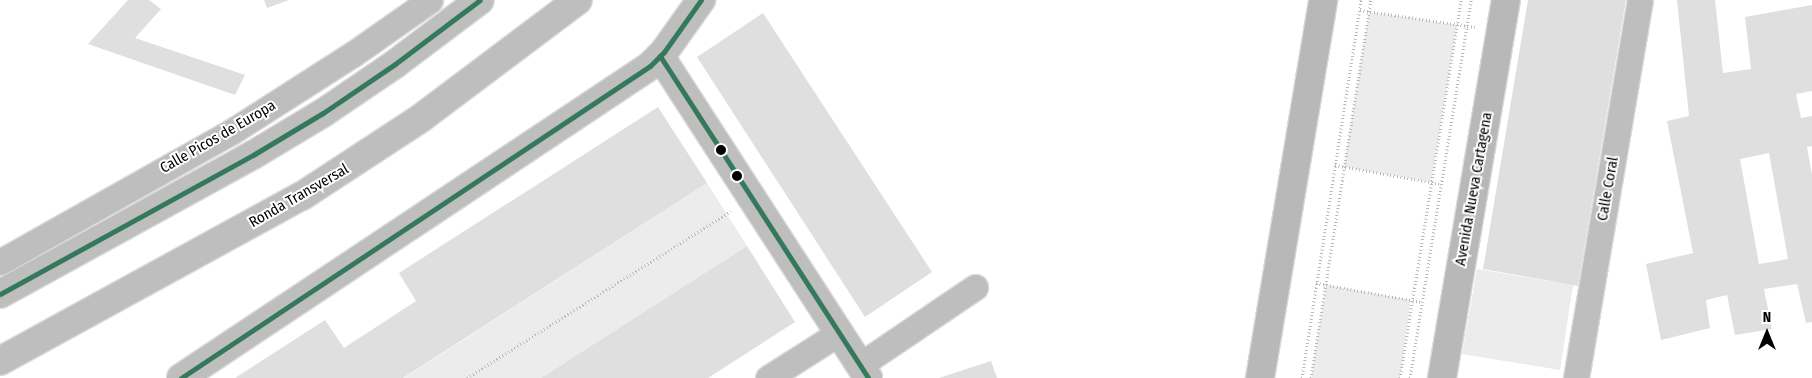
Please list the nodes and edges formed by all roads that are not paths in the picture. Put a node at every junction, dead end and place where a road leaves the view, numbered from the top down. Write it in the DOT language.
graph roads {
  1 [pos="430,0"];
  2 [pos="480,0"];
  3 [pos="578,0"];
  4 [pos="701,0"];
  5 [pos="1323,0"];
  6 [pos="1506,0"];
  7 [pos="1640,0"];
  8 [pos="660,56"];
  9 [pos="0,262"];
  10 [pos="975,288"];
  11 [pos="0,294"];
  12 [pos="839,333"];
  13 [pos="0,361"];
  14 [pos="864,371"];
  15 [pos="181,378"];
  16 [pos="768,378"];
  17 [pos="1260,378"];
  18 [pos="1442,378"];
  19 [pos="1576,378"];
  1 -- 9 [label="street, Calle Picos de Europa"];
  2 -- 11 [label="main road"];
  3 -- 13 [label="main road, Ronda Transversal"];
  4 -- 8 [label="main road"];
  5 -- 17 [label="main road"];
  6 -- 18 [label="main road, Avenida Nueva Cartagena"];
  7 -- 19 [label="street, Calle Coral"];
  8 -- 12 [label="main road"];
  8 -- 15 [label="main road"];
  10 -- 14 [label="street"];
  12 -- 14 [label="main road"];
  12 -- 16 [label="street"];
}
